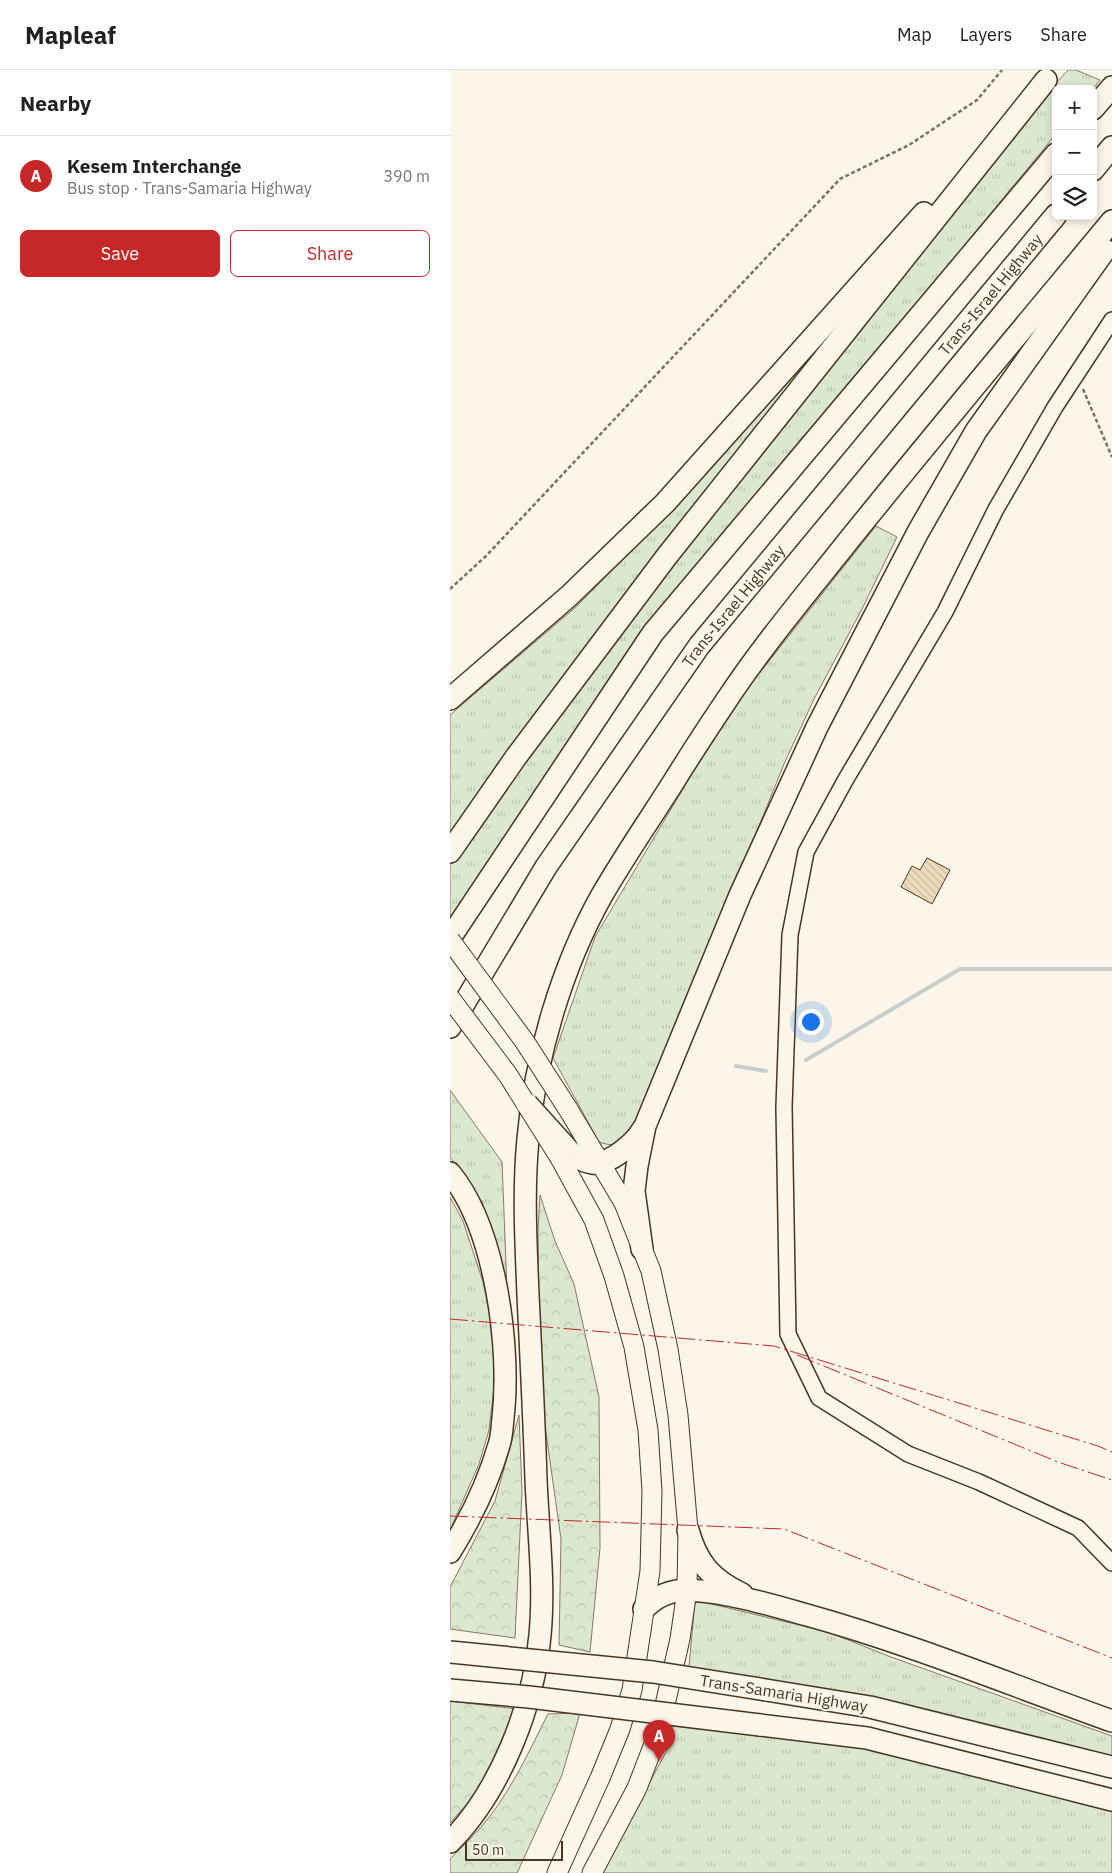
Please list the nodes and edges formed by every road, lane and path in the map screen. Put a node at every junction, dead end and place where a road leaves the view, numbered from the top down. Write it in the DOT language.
graph roads {
  1 [pos="1002,70"];
  2 [pos="1050,75"];
  3 [pos="1112,87"];
  4 [pos="1097,104"];
  5 [pos="1112,147"];
  6 [pos="1052,159"];
  7 [pos="1097,165"];
  8 [pos="1052,220"];
  9 [pos="1112,221"];
  10 [pos="1112,240"];
  11 [pos="1112,320"];
  12 [pos="1076,374"];
  13 [pos="1112,457"];
  14 [pos="450,589"];
  15 [pos="450,699"];
  16 [pos="450,852"];
  17 [pos="450,939"];
  18 [pos="450,998"];
  19 [pos="450,1027"];
  20 [pos="527,1104"];
  21 [pos="645,1126"];
  22 [pos="561,1151"];
  23 [pos="601,1162"];
  24 [pos="450,1173"];
  25 [pos="642,1249"];
  26 [pos="688,1530"];
  27 [pos="450,1552"];
  28 [pos="1112,1563"];
  29 [pos="687,1590"];
  30 [pos="758,1601"];
  31 [pos="644,1609"];
  32 [pos="450,1652"];
  33 [pos="450,1690"];
  34 [pos="1112,1721"];
  35 [pos="1112,1767"];
  36 [pos="1112,1800"];
  37 [pos="450,1842"];
  38 [pos="557,1873"];
  39 [pos="592,1873"];
  1 -- 14 [label="path"];
  2 -- 15 [label="highway"];
  2 -- 16 [label="highway"];
  3 -- 4 [label="highway"];
  5 -- 7 [label="highway"];
  6 -- 17 [label="highway"];
  8 -- 19 [label="highway, Trans-Israel Highway"];
  9 -- 37 [label="highway"];
  10 -- 21 [label="highway"];
  11 -- 12 [label="street"];
  12 -- 13 [label="path"];
  12 -- 28 [label="street"];
  17 -- 23 [label="main road, bridge"];
  18 -- 20 [label="main road, bridge"];
  20 -- 22 [label="highway, bridge"];
  21 -- 23 [label="highway"];
  21 -- 25 [label="highway"];
  22 -- 23 [label="highway"];
  22 -- 31 [label="main road"];
  23 -- 25 [label="main road"];
  24 -- 27 [label="highway"];
  25 -- 26 [label="main road"];
  26 -- 29 [label="main road"];
  26 -- 30 [label="highway"];
  29 -- 30 [label="highway"];
  29 -- 31 [label="highway"];
  29 -- 39 [label="main road"];
  30 -- 34 [label="highway"];
  31 -- 38 [label="main road"];
  32 -- 35 [label="highway, Trans-Samaria Highway, bridge"];
  33 -- 36 [label="highway, Trans-Samaria Highway, bridge"];
}
